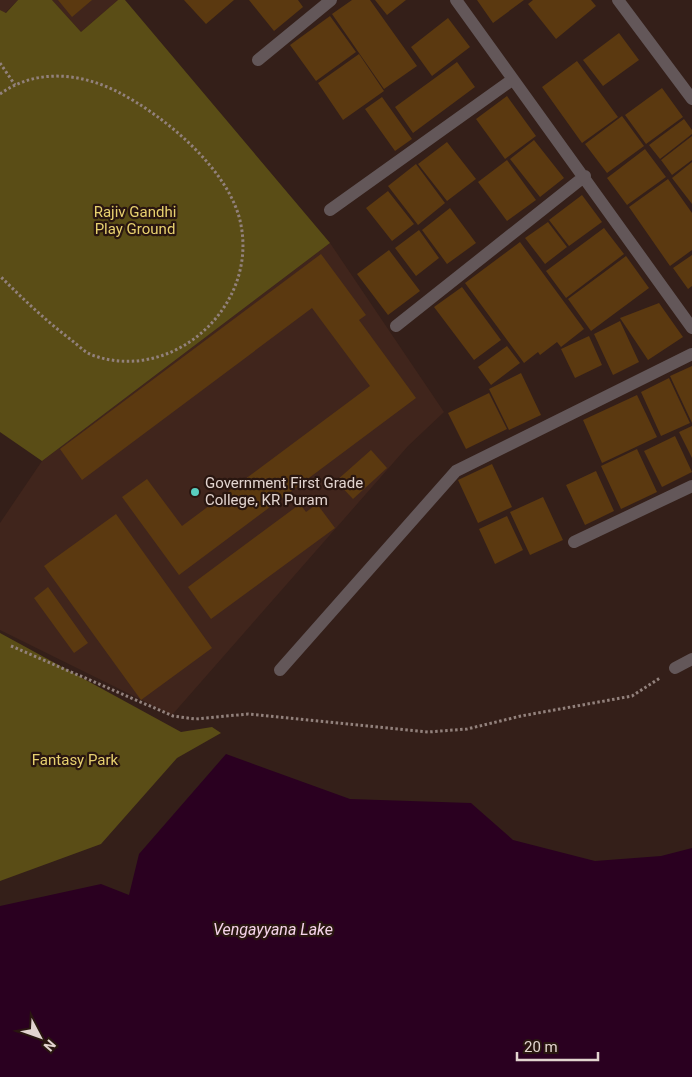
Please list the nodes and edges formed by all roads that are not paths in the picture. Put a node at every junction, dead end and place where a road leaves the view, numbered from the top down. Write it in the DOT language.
graph roads {
  1 [pos="331,0"];
  2 [pos="456,0"];
  3 [pos="618,0"];
  4 [pos="258,60"];
  5 [pos="512,80"];
  6 [pos="692,99"];
  7 [pos="585,176"];
  8 [pos="330,210"];
  9 [pos="396,326"];
  10 [pos="692,328"];
  11 [pos="692,354"];
  12 [pos="692,486"];
  13 [pos="574,542"];
  14 [pos="692,659"];
  15 [pos="675,668"];
  16 [pos="280,670"];
  1 -- 4 [label="street"];
  2 -- 5 [label="street"];
  3 -- 6 [label="street"];
  5 -- 7 [label="street"];
  5 -- 8 [label="street"];
  7 -- 9 [label="street"];
  7 -- 10 [label="street"];
  11 -- 16 [label="street"];
  12 -- 13 [label="street"];
  14 -- 15 [label="street"];
}
